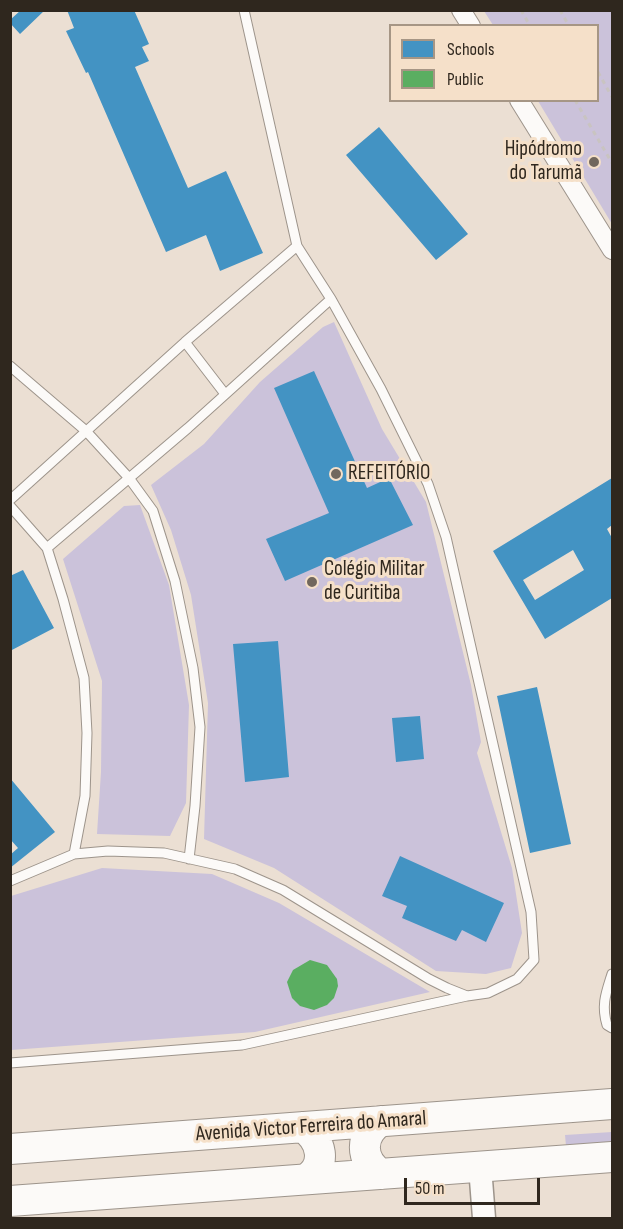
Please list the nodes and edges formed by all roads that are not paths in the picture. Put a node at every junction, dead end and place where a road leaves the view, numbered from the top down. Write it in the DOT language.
graph roads {
  1 [pos="244,10"];
  2 [pos="461,10"];
  3 [pos="470,24"];
  4 [pos="520,102"];
  5 [pos="297,246"];
  6 [pos="612,250"];
  7 [pos="331,299"];
  8 [pos="185,342"];
  9 [pos="10,366"];
  10 [pos="225,394"];
  11 [pos="86,431"];
  12 [pos="129,478"];
  13 [pos="10,500"];
  14 [pos="10,506"];
  15 [pos="47,548"];
  16 [pos="74,854"];
  17 [pos="189,858"];
  18 [pos="10,881"];
  19 [pos="612,974"];
  20 [pos="467,996"];
  21 [pos="612,1028"];
  22 [pos="10,1063"];
  23 [pos="612,1104"];
  24 [pos="381,1121"];
  25 [pos="302,1127"];
  26 [pos="10,1149"];
  27 [pos="612,1157"];
  28 [pos="480,1167"];
  29 [pos="381,1174"];
  30 [pos="306,1179"];
  31 [pos="10,1201"];
  32 [pos="484,1218"];
  1 -- 5 [label="lane"];
  2 -- 3 [label="street"];
  4 -- 6 [label="street"];
  5 -- 7 [label="lane"];
  5 -- 8 [label="lane"];
  7 -- 10 [label="lane"];
  7 -- 20 [label="lane"];
  8 -- 10 [label="lane"];
  8 -- 11 [label="lane"];
  9 -- 11 [label="lane"];
  10 -- 12 [label="lane"];
  11 -- 12 [label="lane"];
  11 -- 13 [label="lane"];
  12 -- 15 [label="lane"];
  12 -- 17 [label="lane"];
  14 -- 15 [label="lane"];
  15 -- 16 [label="lane"];
  16 -- 17 [label="lane"];
  16 -- 18 [label="lane"];
  17 -- 20 [label="lane"];
  19 -- 21 [label="lane"];
  20 -- 22 [label="lane"];
  23 -- 24 [label="highway, Avenida Victor Ferreira do Amaral"];
  24 -- 25 [label="highway, Avenida Victor Ferreira do Amaral"];
  24 -- 29 [label="highway"];
  25 -- 26 [label="highway, Avenida Victor Ferreira do Amaral"];
  25 -- 30 [label="highway"];
  27 -- 28 [label="highway"];
  28 -- 29 [label="highway"];
  28 -- 32 [label="street"];
  29 -- 30 [label="highway"];
  30 -- 31 [label="highway"];
}
